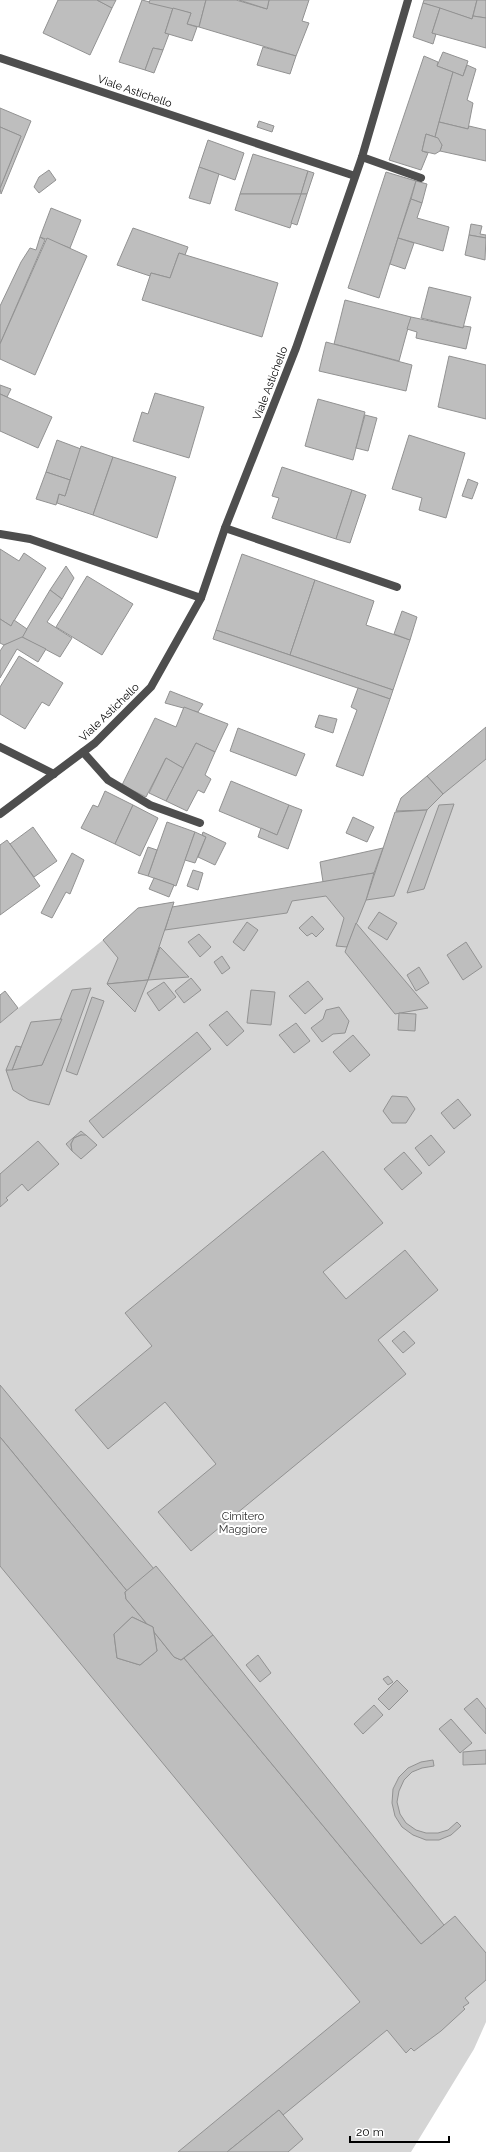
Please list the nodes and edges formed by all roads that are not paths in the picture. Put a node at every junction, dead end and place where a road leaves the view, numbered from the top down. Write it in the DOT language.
graph roads {
  1 [pos="408,0"];
  2 [pos="0,58"];
  3 [pos="362,157"];
  4 [pos="355,176"];
  5 [pos="421,178"];
  6 [pos="224,528"];
  7 [pos="0,534"];
  8 [pos="397,586"];
  9 [pos="201,598"];
  10 [pos="0,747"];
  11 [pos="83,752"];
  12 [pos="54,774"];
  13 [pos="0,814"];
  14 [pos="200,823"];
  1 -- 3 [label="street, Viale Astichello"];
  2 -- 4 [label="street, Viale Astichello"];
  3 -- 4 [label="street, Viale Astichello"];
  3 -- 5 [label="street"];
  4 -- 6 [label="street, Viale Astichello"];
  6 -- 8 [label="street"];
  6 -- 9 [label="street, Viale Astichello"];
  7 -- 9 [label="street"];
  9 -- 11 [label="street, Viale Astichello"];
  10 -- 12 [label="street"];
  11 -- 12 [label="street, Viale Astichello"];
  11 -- 14 [label="street"];
  12 -- 13 [label="street, Viale Astichello"];
}
